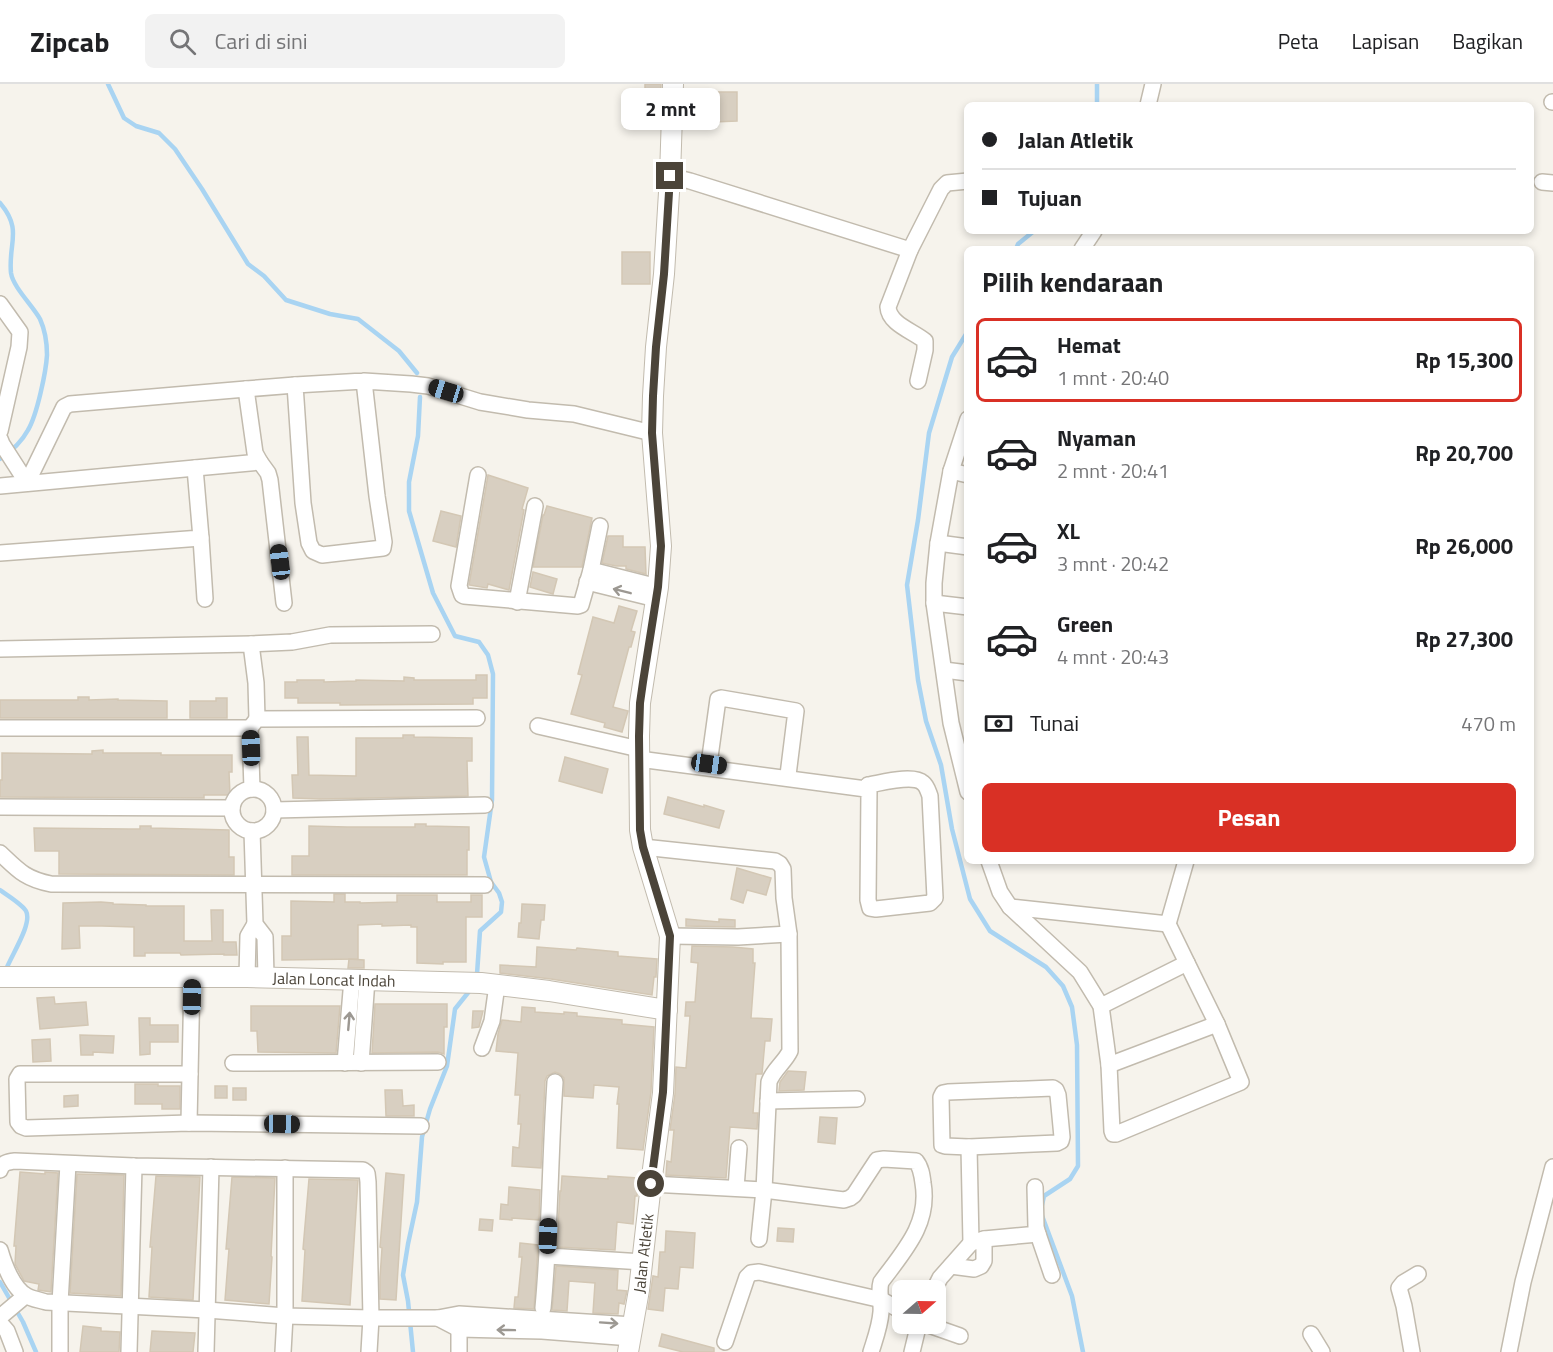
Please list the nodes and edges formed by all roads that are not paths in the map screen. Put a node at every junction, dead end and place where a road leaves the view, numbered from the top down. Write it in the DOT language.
graph roads {
  1 [pos="673,84"];
  2 [pos="1154,84"];
  3 [pos="1149,102"];
  4 [pos="670,176"];
  5 [pos="964,181"];
  6 [pos="910,250"];
  7 [pos="0,304"];
  8 [pos="364,381"];
  9 [pos="918,381"];
  10 [pos="295,386"];
  11 [pos="246,390"];
  12 [pos="0,431"];
  13 [pos="964,431"];
  14 [pos="652,433"];
  15 [pos="2,443"];
  16 [pos="260,462"];
  17 [pos="195,468"];
  18 [pos="951,471"];
  19 [pos="964,474"];
  20 [pos="478,475"];
  21 [pos="27,483"];
  22 [pos="0,486"];
  23 [pos="535,506"];
  24 [pos="600,526"];
  25 [pos="201,538"];
  26 [pos="938,543"];
  27 [pos="964,546"];
  28 [pos="0,553"];
  29 [pos="589,576"];
  30 [pos="657,593"];
  31 [pos="205,598"];
  32 [pos="517,602"];
  33 [pos="284,603"];
  34 [pos="934,603"];
  35 [pos="964,607"];
  36 [pos="432,634"];
  37 [pos="251,644"];
  38 [pos="0,648"];
  39 [pos="944,670"];
  40 [pos="964,673"];
  41 [pos="477,718"];
  42 [pos="254,723"];
  43 [pos="538,726"];
  44 [pos="0,728"];
  45 [pos="961,742"];
  46 [pos="639,754"];
  47 [pos="964,763"];
  48 [pos="709,764"];
  49 [pos="788,775"];
  50 [pos="868,788"];
  51 [pos="252,789"];
  52 [pos="484,806"];
  53 [pos="0,807"];
  54 [pos="232,808"];
  55 [pos="274,810"];
  56 [pos="252,831"];
  57 [pos="643,847"];
  58 [pos="0,853"];
  59 [pos="990,864"];
  60 [pos="1185,864"];
  61 [pos="253,885"];
  62 [pos="484,885"];
  63 [pos="1010,907"];
  64 [pos="1168,924"];
  65 [pos="789,934"];
  66 [pos="670,936"];
  67 [pos="1187,963"];
  68 [pos="0,977"];
  69 [pos="256,977"];
  70 [pos="192,978"];
  71 [pos="360,979"];
  72 [pos="483,984"];
  73 [pos="1101,1006"];
  74 [pos="667,1010"];
  75 [pos="1217,1024"];
  76 [pos="482,1048"];
  77 [pos="438,1062"];
  78 [pos="233,1063"];
  79 [pos="345,1063"];
  80 [pos="361,1063"];
  81 [pos="1109,1065"];
  82 [pos="190,1074"];
  83 [pos="555,1082"];
  84 [pos="857,1099"];
  85 [pos="768,1101"];
  86 [pos="189,1123"];
  87 [pos="421,1126"];
  88 [pos="969,1147"];
  89 [pos="739,1148"];
  90 [pos="68,1164"];
  91 [pos="134,1166"];
  92 [pos="211,1167"];
  93 [pos="1553,1167"];
  94 [pos="285,1168"];
  95 [pos="0,1170"];
  96 [pos="651,1184"];
  97 [pos="1035,1186"];
  98 [pos="736,1188"];
  99 [pos="764,1190"];
  100 [pos="1038,1234"];
  101 [pos="759,1239"];
  102 [pos="977,1241"];
  103 [pos="0,1250"];
  104 [pos="548,1256"];
  105 [pos="643,1262"];
  106 [pos="951,1266"];
  107 [pos="1418,1274"];
  108 [pos="1052,1275"];
  109 [pos="939,1280"];
  110 [pos="23,1298"];
  111 [pos="882,1300"];
  112 [pos="60,1303"];
  113 [pos="132,1306"];
  114 [pos="892,1306"];
  115 [pos="543,1308"];
  116 [pos="207,1310"];
  117 [pos="2,1316"];
  118 [pos="285,1316"];
  119 [pos="371,1318"];
  120 [pos="459,1322"];
  121 [pos="946,1331"];
  122 [pos="918,1334"];
  123 [pos="1311,1334"];
  124 [pos="960,1336"];
  125 [pos="630,1338"];
  126 [pos="725,1342"];
  127 [pos="15,1352"];
  128 [pos="60,1352"];
  129 [pos="129,1352"];
  130 [pos="206,1352"];
  131 [pos="283,1352"];
  132 [pos="369,1352"];
  133 [pos="459,1352"];
  134 [pos="871,1352"];
  135 [pos="912,1352"];
  136 [pos="1322,1352"];
  137 [pos="1412,1352"];
  138 [pos="1509,1352"];
  1 -- 4 [label="street, Jalan Atletik"];
  2 -- 3 [label="street"];
  4 -- 6 [label="street"];
  4 -- 14 [label="street, Jalan Atletik"];
  5 -- 6 [label="street"];
  6 -- 9 [label="street"];
  7 -- 12 [label="street"];
  8 -- 10 [label="street"];
  8 -- 10 [label="street"];
  8 -- 14 [label="street"];
  10 -- 11 [label="street"];
  11 -- 16 [label="street"];
  11 -- 21 [label="street"];
  13 -- 18 [label="street"];
  14 -- 30 [label="street, Jalan Atletik"];
  15 -- 21 [label="street"];
  16 -- 17 [label="street"];
  16 -- 33 [label="street"];
  17 -- 21 [label="street"];
  17 -- 25 [label="street"];
  18 -- 19 [label="street"];
  18 -- 26 [label="street"];
  20 -- 32 [label="street"];
  21 -- 22 [label="street"];
  23 -- 32 [label="street"];
  24 -- 29 [label="street"];
  25 -- 28 [label="street"];
  25 -- 31 [label="street"];
  26 -- 27 [label="street"];
  26 -- 34 [label="street"];
  29 -- 30 [label="street"];
  29 -- 32 [label="street"];
  30 -- 46 [label="street, Jalan Atletik"];
  34 -- 35 [label="street"];
  34 -- 39 [label="street"];
  36 -- 37 [label="street"];
  37 -- 38 [label="street"];
  37 -- 42 [label="street"];
  39 -- 40 [label="street"];
  39 -- 45 [label="street"];
  41 -- 42 [label="street"];
  42 -- 44 [label="street"];
  42 -- 51 [label="street"];
  43 -- 46 [label="street"];
  45 -- 47 [label="street"];
  46 -- 48 [label="street"];
  46 -- 50 [label="street"];
  46 -- 57 [label="street, Jalan Atletik"];
  48 -- 49 [label="street"];
  48 -- 49 [label="street"];
  49 -- 50 [label="street"];
  50 -- 50 [label="street"];
  51 -- 54 [label="street"];
  51 -- 55 [label="street"];
  52 -- 55 [label="street"];
  53 -- 54 [label="street"];
  54 -- 56 [label="street"];
  55 -- 56 [label="street"];
  56 -- 61 [label="street"];
  57 -- 65 [label="street"];
  57 -- 66 [label="street, Jalan Atletik"];
  58 -- 61 [label="street"];
  59 -- 63 [label="street"];
  60 -- 64 [label="street"];
  61 -- 62 [label="street"];
  61 -- 69 [label="street"];
  63 -- 64 [label="street"];
  63 -- 73 [label="street"];
  64 -- 67 [label="street"];
  65 -- 66 [label="street"];
  65 -- 85 [label="street"];
  66 -- 74 [label="street, Jalan Atletik"];
  67 -- 73 [label="street"];
  67 -- 75 [label="street"];
  68 -- 70 [label="street, Jalan Loncat Indah"];
  69 -- 70 [label="street, Jalan Loncat Indah"];
  69 -- 71 [label="street, Jalan Loncat Indah"];
  70 -- 82 [label="street"];
  71 -- 72 [label="street, Jalan Loncat Indah"];
  79 -- 71 [label="street, one-way"];
  71 -- 80 [label="street"];
  72 -- 74 [label="street, Jalan Loncat Indah"];
  72 -- 76 [label="street"];
  73 -- 81 [label="street"];
  74 -- 96 [label="street, Jalan Atletik"];
  75 -- 81 [label="street"];
  75 -- 81 [label="street"];
  77 -- 80 [label="street"];
  78 -- 79 [label="street"];
  79 -- 80 [label="street"];
  82 -- 86 [label="street"];
  82 -- 86 [label="street"];
  83 -- 104 [label="street"];
  84 -- 85 [label="street"];
  85 -- 99 [label="street"];
  86 -- 87 [label="street"];
  88 -- 88 [label="street"];
  88 -- 102 [label="street"];
  89 -- 98 [label="street"];
  90 -- 91 [label="street"];
  90 -- 95 [label="street"];
  90 -- 112 [label="street"];
  91 -- 92 [label="street"];
  91 -- 113 [label="street"];
  92 -- 94 [label="street"];
  92 -- 116 [label="street"];
  93 -- 138 [label="street"];
  94 -- 118 [label="street"];
  94 -- 119 [label="street"];
  96 -- 98 [label="street"];
  96 -- 105 [label="street, Jalan Atletik"];
  97 -- 100 [label="street"];
  98 -- 99 [label="street"];
  99 -- 101 [label="street"];
  99 -- 111 [label="street"];
  100 -- 102 [label="street"];
  100 -- 108 [label="street"];
  102 -- 106 [label="street"];
  102 -- 106 [label="street"];
  103 -- 110 [label="street"];
  104 -- 105 [label="street"];
  104 -- 115 [label="street"];
  105 -- 125 [label="street, Jalan Atletik"];
  106 -- 109 [label="street"];
  107 -- 137 [label="street"];
  110 -- 112 [label="street"];
  110 -- 117 [label="street"];
  111 -- 114 [label="street"];
  111 -- 126 [label="street"];
  111 -- 134 [label="street"];
  112 -- 113 [label="street"];
  112 -- 128 [label="street"];
  113 -- 116 [label="street"];
  113 -- 129 [label="street"];
  116 -- 118 [label="street"];
  116 -- 130 [label="street"];
  117 -- 127 [label="street"];
  118 -- 119 [label="street"];
  118 -- 131 [label="street"];
  119 -- 120 [label="street"];
  119 -- 132 [label="street"];
  120 -- 125 [label="street"];
  120 -- 133 [label="street"];
  121 -- 124 [label="street"];
  122 -- 135 [label="street"];
  123 -- 136 [label="street"];
}
